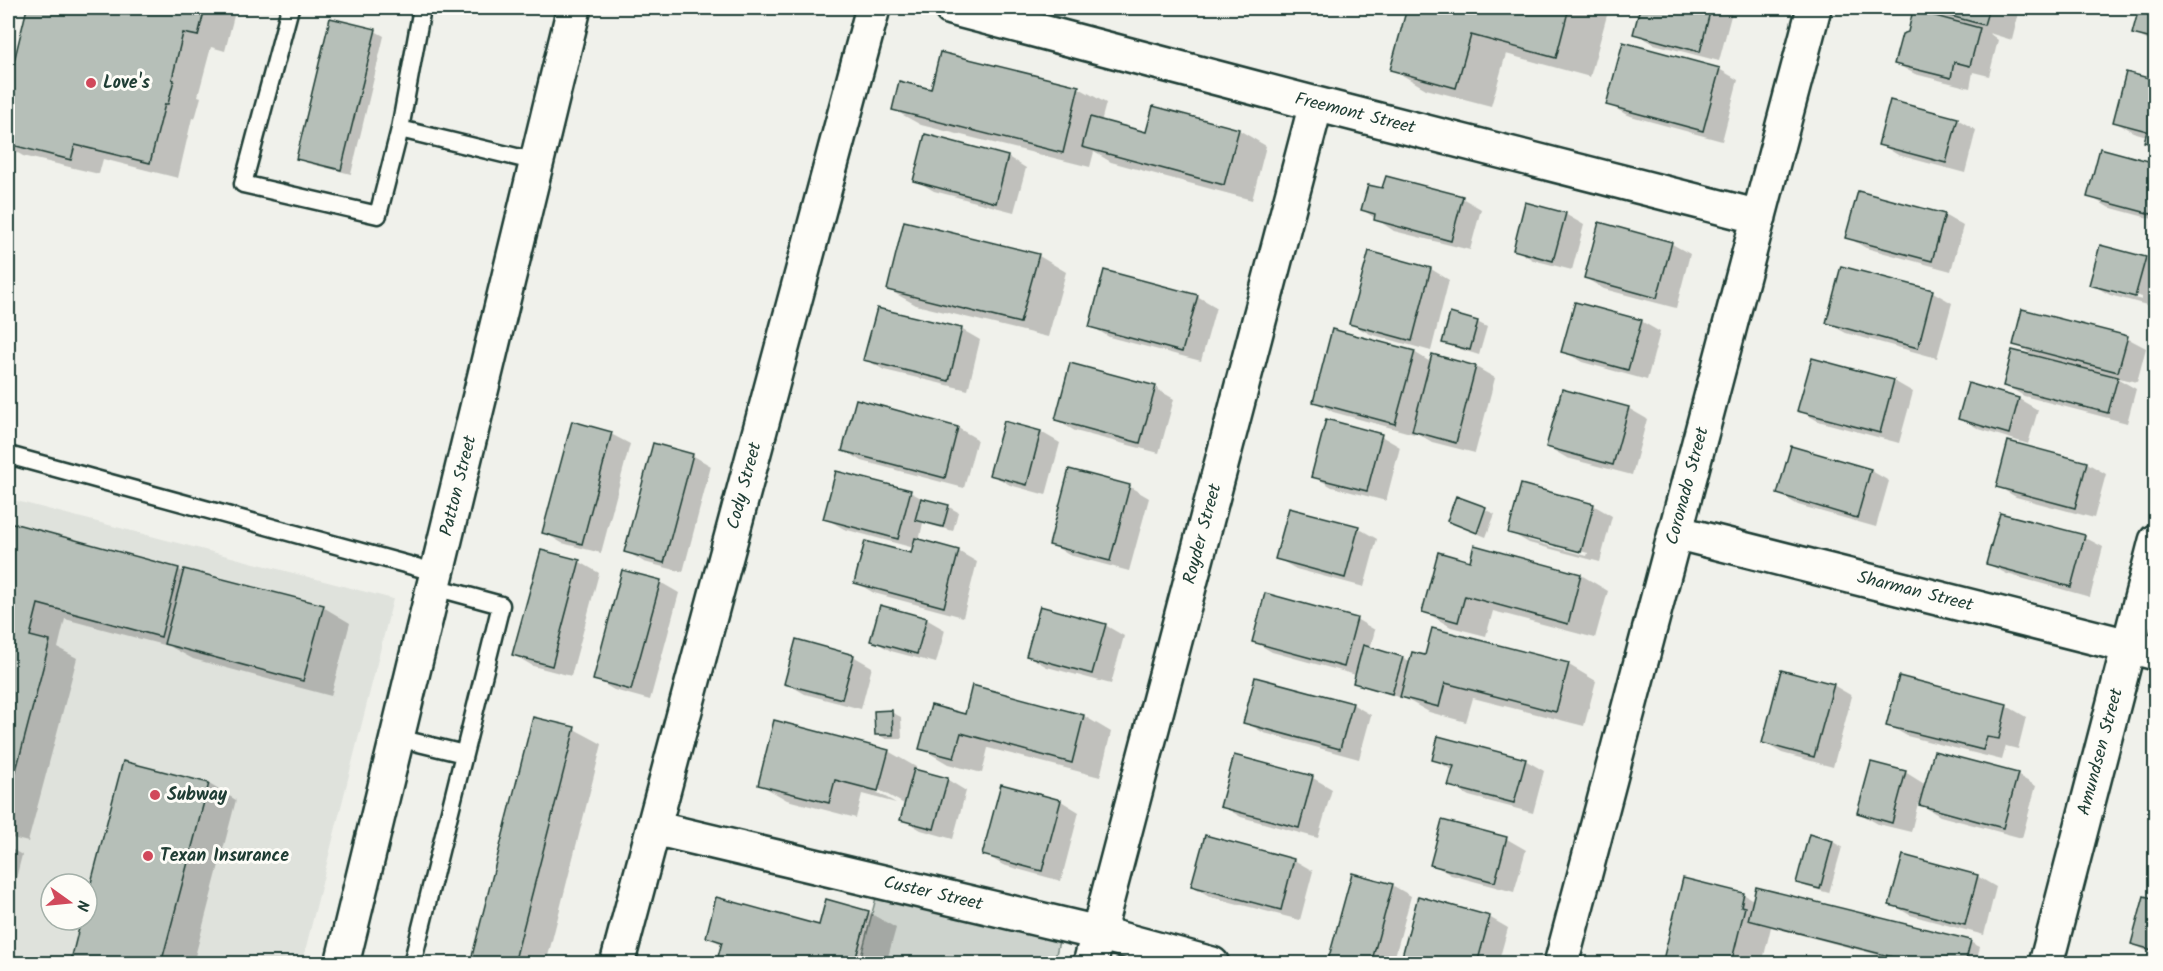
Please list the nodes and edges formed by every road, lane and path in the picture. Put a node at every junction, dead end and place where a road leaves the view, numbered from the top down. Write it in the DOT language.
graph roads {
  1 [pos="290,8"];
  2 [pos="422,8"];
  3 [pos="574,8"];
  4 [pos="873,8"];
  5 [pos="951,8"];
  6 [pos="1814,8"];
  7 [pos="1316,104"];
  8 [pos="400,129"];
  9 [pos="537,162"];
  10 [pos="1759,218"];
  11 [pos="8,455"];
  12 [pos="1675,532"];
  13 [pos="2156,541"];
  14 [pos="436,580"];
  15 [pos="2142,650"];
  16 [pos="398,738"];
  17 [pos="464,754"];
  18 [pos="654,828"];
  19 [pos="1094,948"];
  20 [pos="342,963"];
  21 [pos="412,963"];
  22 [pos="617,963"];
  23 [pos="1212,963"];
  24 [pos="1561,963"];
  25 [pos="2046,963"];
  1 -- 8 [label="lane"];
  2 -- 8 [label="lane"];
  3 -- 9 [label="street, Patton Street"];
  4 -- 18 [label="street, Cody Street"];
  5 -- 7 [label="street, Freemont Street"];
  6 -- 10 [label="street, Coronado Street"];
  7 -- 10 [label="street, Freemont Street"];
  7 -- 19 [label="street, Royder Street"];
  8 -- 9 [label="lane"];
  9 -- 14 [label="street, Patton Street"];
  10 -- 12 [label="street, Coronado Street"];
  11 -- 14 [label="lane"];
  12 -- 15 [label="street, Sharman Street"];
  12 -- 24 [label="street, Coronado Street"];
  13 -- 15 [label="street, Amundsen Street"];
  14 -- 16 [label="street, Patton Street"];
  14 -- 17 [label="lane"];
  15 -- 25 [label="street, Amundsen Street"];
  16 -- 17 [label="lane"];
  16 -- 20 [label="street, Patton Street"];
  17 -- 21 [label="lane"];
  18 -- 19 [label="street, Custer Street"];
  18 -- 22 [label="street, Cody Street"];
  19 -- 23 [label="street, Custer Street"];
}
